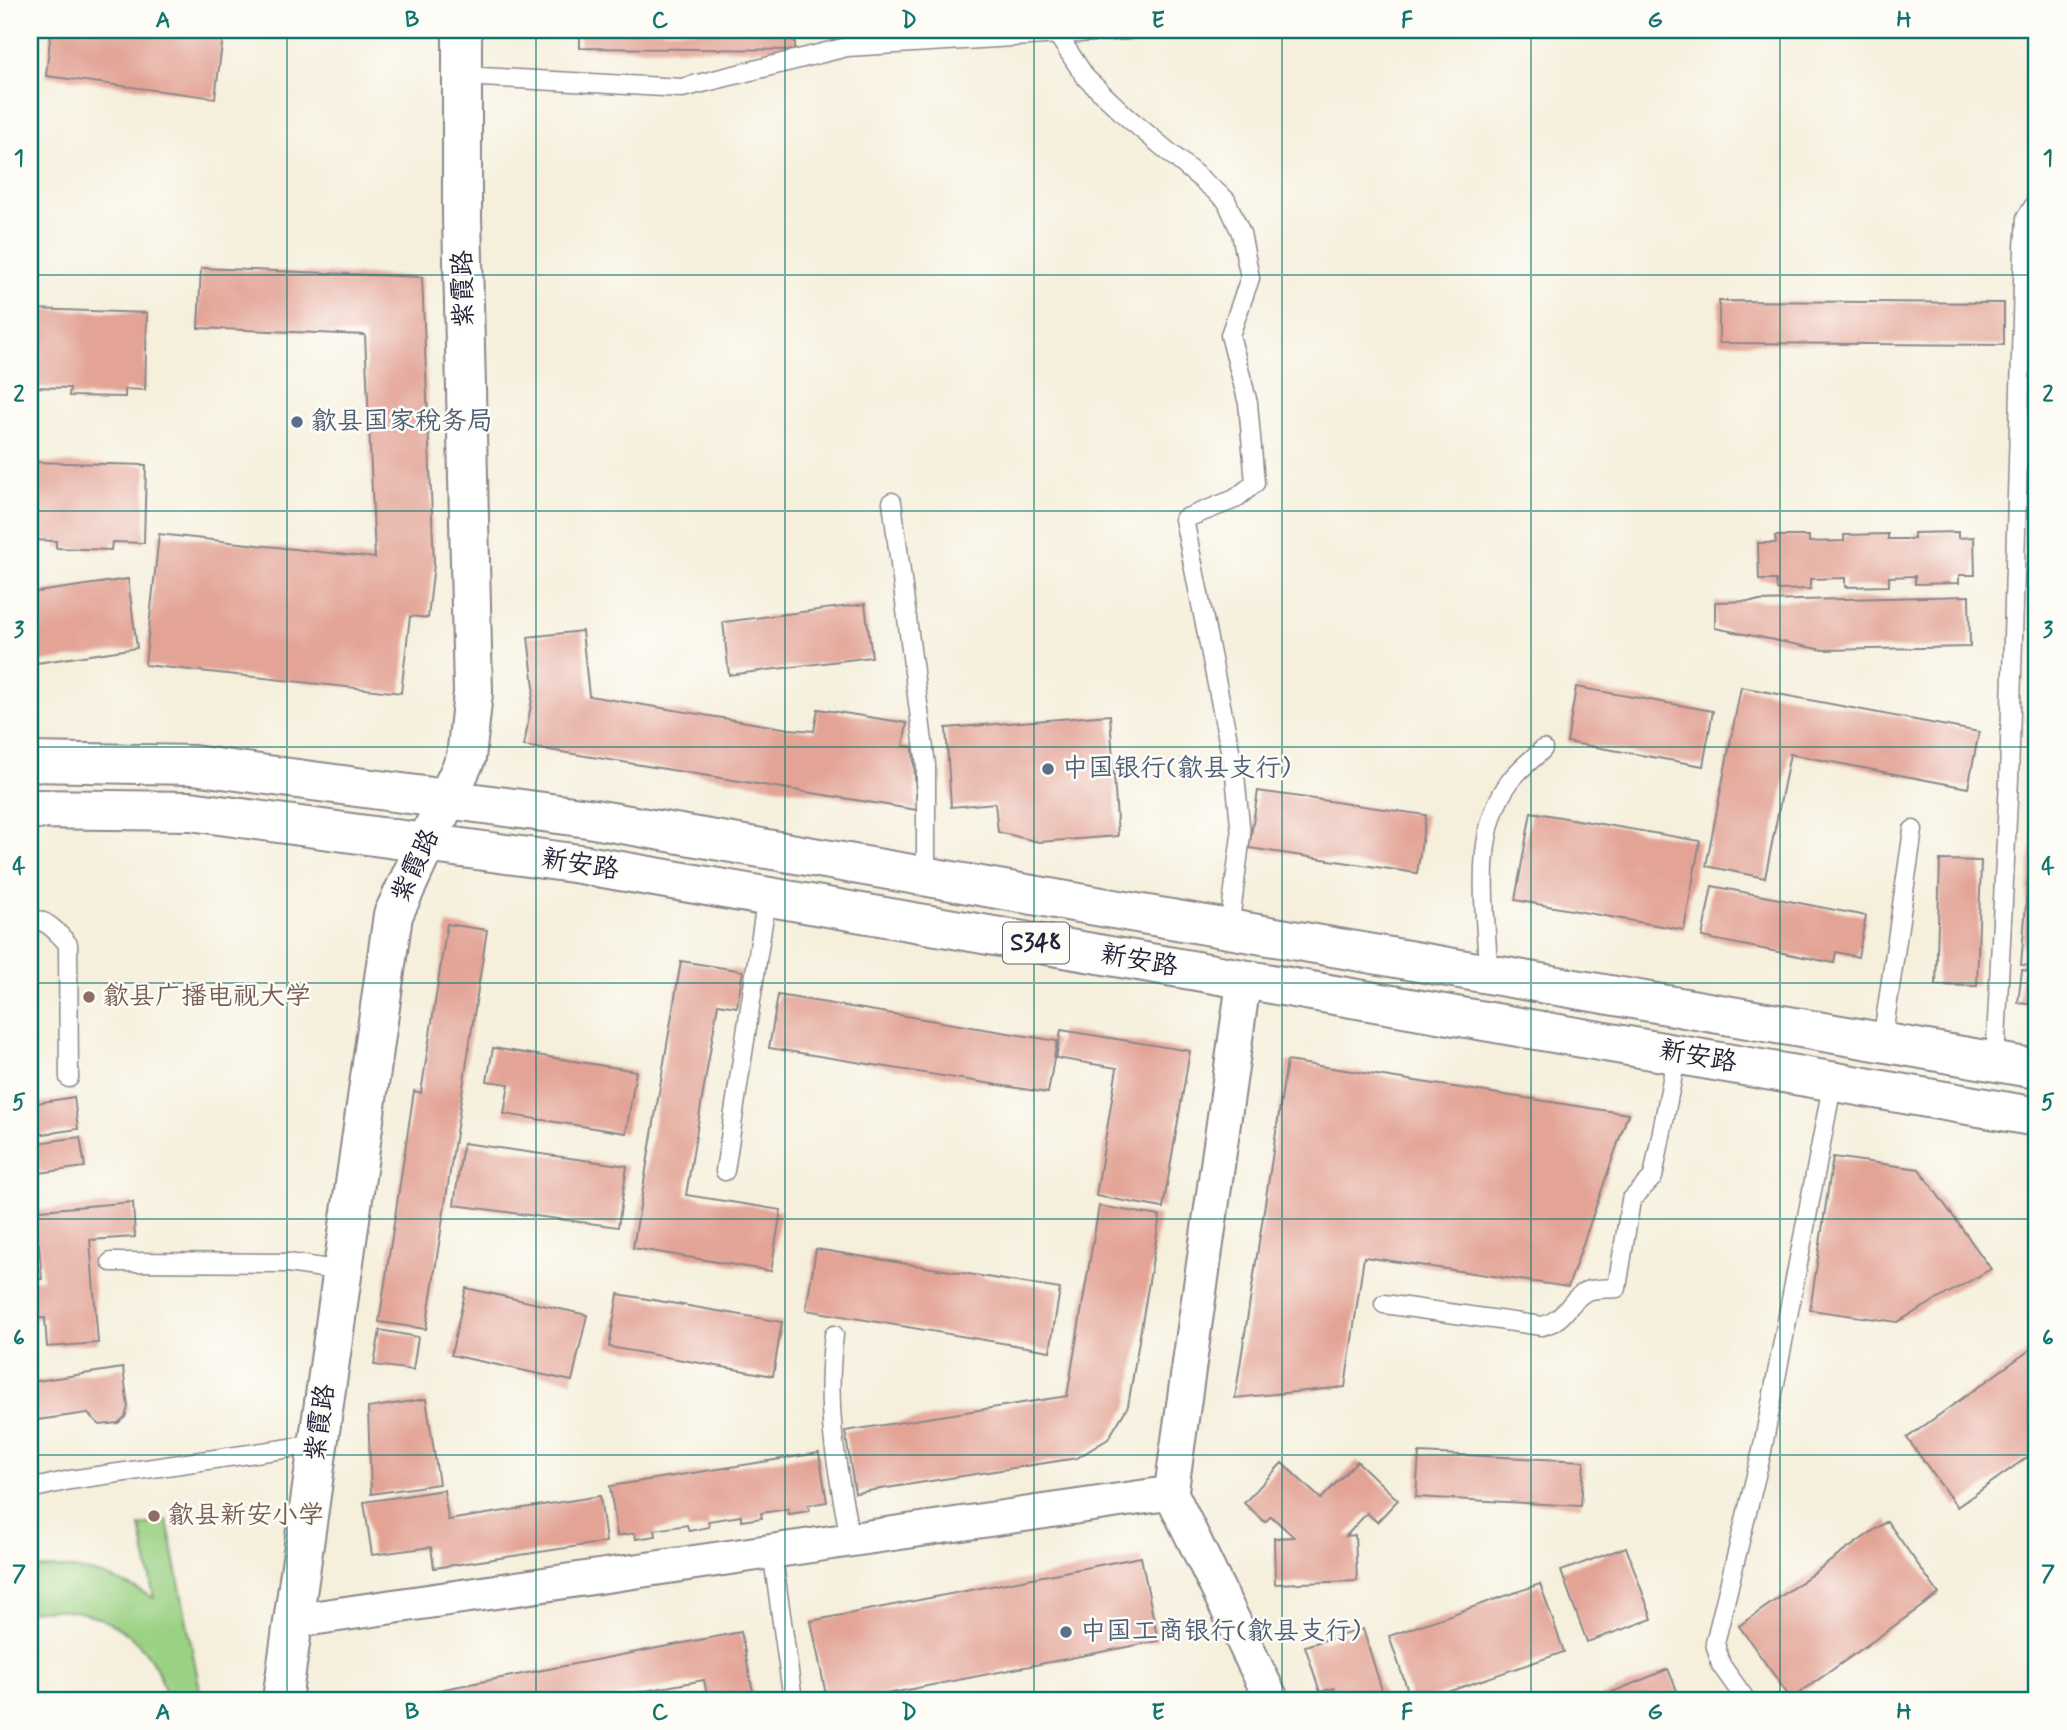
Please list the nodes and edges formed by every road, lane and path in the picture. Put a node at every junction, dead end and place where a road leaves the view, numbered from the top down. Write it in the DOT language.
graph roads {
  1 [pos="462,30"];
  2 [pos="1128,30"];
  3 [pos="1057,34"];
  4 [pos="462,76"];
  5 [pos="2037,201"];
  6 [pos="892,502"];
  7 [pos="1543,749"];
  8 [pos="30,762"];
  9 [pos="447,799"];
  10 [pos="30,809"];
  11 [pos="1913,830"];
  12 [pos="427,843"];
  13 [pos="926,877"];
  14 [pos="767,897"];
  15 [pos="30,919"];
  16 [pos="1229,929"];
  17 [pos="1488,974"];
  18 [pos="1244,979"];
  19 [pos="1882,1042"];
  20 [pos="1677,1054"];
  21 [pos="1996,1062"];
  22 [pos="2037,1069"];
  23 [pos="69,1078"];
  24 [pos="1833,1081"];
  25 [pos="2037,1116"];
  26 [pos="725,1171"];
  27 [pos="111,1262"];
  28 [pos="343,1271"];
  29 [pos="1384,1304"];
  30 [pos="834,1335"];
  31 [pos="318,1444"];
  32 [pos="30,1489"];
  33 [pos="1171,1493"];
  34 [pos="850,1539"];
  35 [pos="772,1551"];
  36 [pos="294,1621"];
  37 [pos="282,1700"];
  38 [pos="793,1700"];
  39 [pos="1272,1700"];
  40 [pos="1746,1700"];
  1 -- 4 [label="main road, 紫霞路"];
  2 -- 3 [label="lane"];
  3 -- 4 [label="lane"];
  3 -- 16 [label="lane"];
  4 -- 9 [label="main road, 紫霞路"];
  5 -- 21 [label="lane"];
  6 -- 13 [label="lane"];
  7 -- 17 [label="lane"];
  8 -- 9 [label="main road, 新安路 / S348"];
  9 -- 12 [label="main road, 紫霞路"];
  9 -- 13 [label="main road, 新安路 / S348"];
  10 -- 12 [label="main road, 新安路 / S348"];
  11 -- 19 [label="lane"];
  12 -- 14 [label="main road, 新安路 / S348"];
  12 -- 28 [label="main road, 紫霞路"];
  13 -- 16 [label="main road, 新安路 / S348"];
  14 -- 18 [label="main road, 新安路 / S348"];
  14 -- 26 [label="lane"];
  15 -- 23 [label="lane"];
  16 -- 17 [label="main road, 新安路 / S348"];
  17 -- 19 [label="main road, 新安路 / S348"];
  18 -- 20 [label="main road, 新安路 / S348"];
  18 -- 33 [label="street"];
  19 -- 21 [label="main road, 新安路 / S348"];
  20 -- 24 [label="main road, 新安路 / S348"];
  20 -- 29 [label="lane"];
  21 -- 22 [label="main road, 新安路 / S348"];
  24 -- 25 [label="main road, 新安路 / S348"];
  24 -- 40 [label="lane"];
  27 -- 28 [label="lane"];
  28 -- 31 [label="main road, 紫霞路"];
  30 -- 34 [label="lane"];
  31 -- 32 [label="lane"];
  31 -- 36 [label="main road, 紫霞路"];
  33 -- 34 [label="street"];
  33 -- 39 [label="street"];
  34 -- 35 [label="street"];
  35 -- 36 [label="street"];
  35 -- 38 [label="lane"];
  36 -- 37 [label="main road, 紫霞路"];
}
